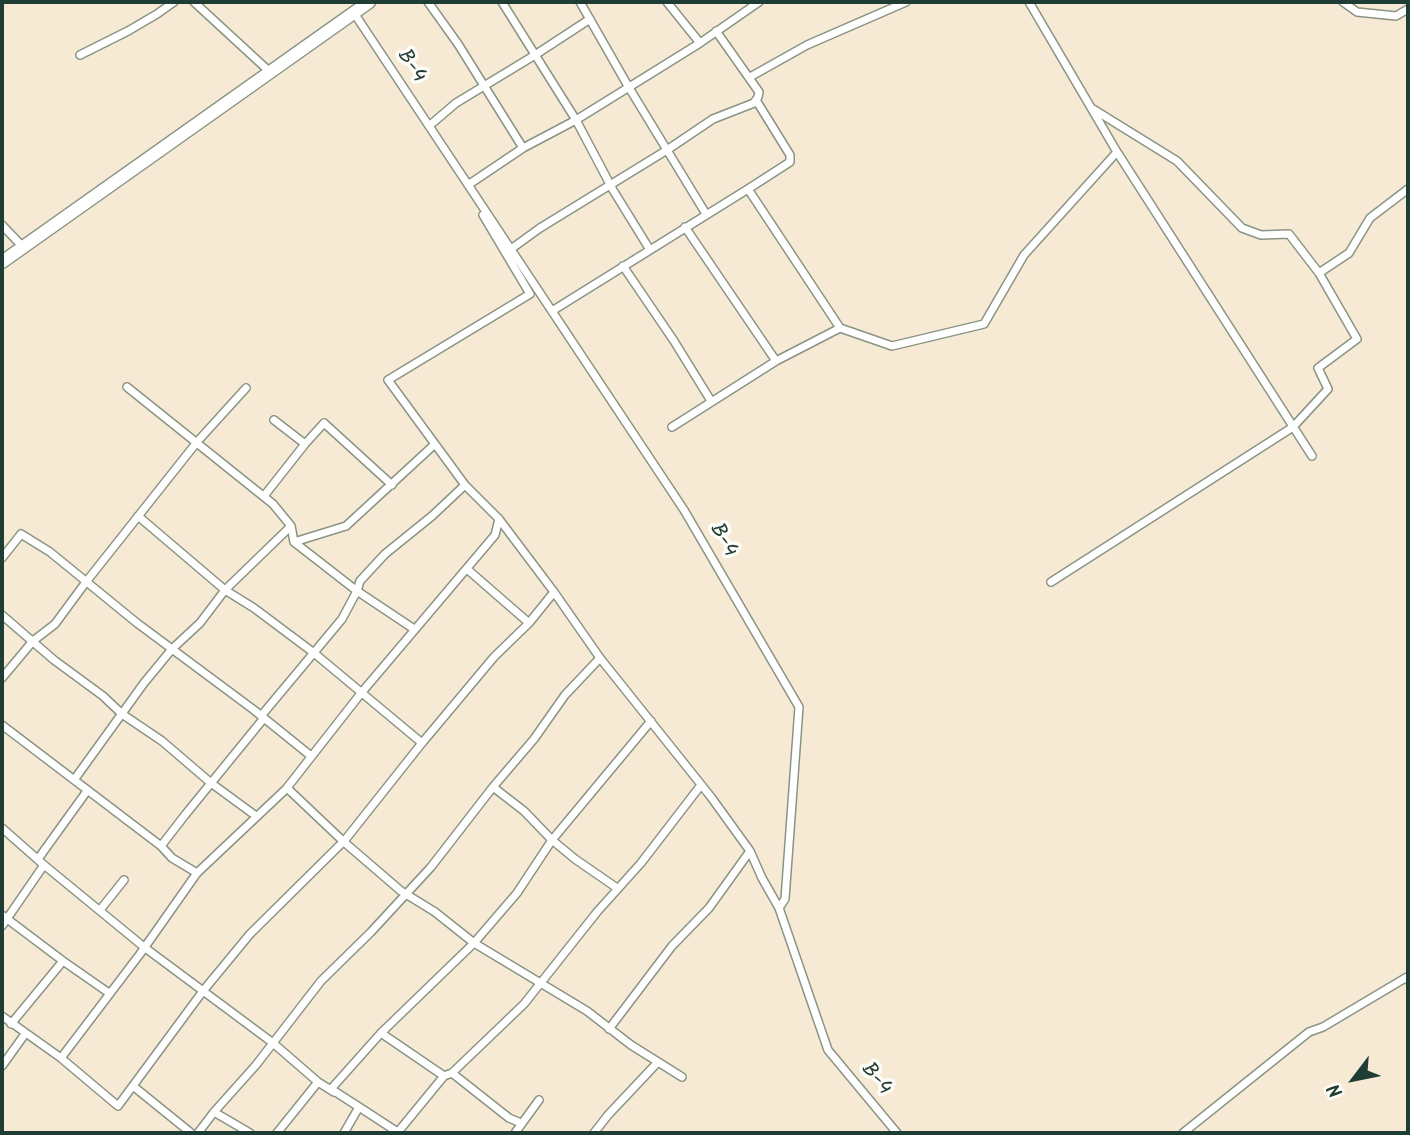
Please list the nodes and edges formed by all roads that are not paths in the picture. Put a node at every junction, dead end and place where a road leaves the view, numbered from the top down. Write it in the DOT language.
graph roads {
  1 [pos="174,2"];
  2 [pos="194,2"];
  3 [pos="369,2"];
  4 [pos="428,2"];
  5 [pos="502,2"];
  6 [pos="580,2"];
  7 [pos="667,2"];
  8 [pos="759,2"];
  9 [pos="906,2"];
  10 [pos="1029,2"];
  11 [pos="1343,2"];
  12 [pos="1408,9"];
  13 [pos="354,13"];
  14 [pos="590,19"];
  15 [pos="716,31"];
  16 [pos="699,43"];
  17 [pos="80,55"];
  18 [pos="535,55"];
  19 [pos="270,72"];
  20 [pos="750,77"];
  21 [pos="628,86"];
  22 [pos="484,87"];
  23 [pos="756,100"];
  24 [pos="1090,106"];
  25 [pos="576,120"];
  26 [pos="431,129"];
  27 [pos="523,148"];
  28 [pos="667,150"];
  29 [pos="1117,152"];
  30 [pos="610,184"];
  31 [pos="468,185"];
  32 [pos="748,189"];
  33 [pos="1408,190"];
  34 [pos="706,214"];
  35 [pos="2,225"];
  36 [pos="685,227"];
  37 [pos="23,247"];
  38 [pos="510,249"];
  39 [pos="650,250"];
  40 [pos="2,262"];
  41 [pos="623,267"];
  42 [pos="1319,273"];
  43 [pos="551,311"];
  44 [pos="840,328"];
  45 [pos="776,361"];
  46 [pos="127,387"];
  47 [pos="246,388"];
  48 [pos="711,401"];
  49 [pos="274,420"];
  50 [pos="672,427"];
  51 [pos="1293,427"];
  52 [pos="197,442"];
  53 [pos="305,444"];
  54 [pos="435,444"];
  55 [pos="1312,456"];
  56 [pos="392,485"];
  57 [pos="465,485"];
  58 [pos="264,496"];
  59 [pos="138,516"];
  60 [pos="499,519"];
  61 [pos="291,526"];
  62 [pos="294,542"];
  63 [pos="2,558"];
  64 [pos="467,569"];
  65 [pos="86,582"];
  66 [pos="1051,582"];
  67 [pos="225,590"];
  68 [pos="357,591"];
  69 [pos="554,592"];
  70 [pos="2,615"];
  71 [pos="529,623"];
  72 [pos="414,629"];
  73 [pos="33,640"];
  74 [pos="172,649"];
  75 [pos="314,653"];
  76 [pos="600,658"];
  77 [pos="2,678"];
  78 [pos="362,692"];
  79 [pos="122,714"];
  80 [pos="263,717"];
  81 [pos="651,721"];
  82 [pos="2,725"];
  83 [pos="422,743"];
  84 [pos="311,756"];
  85 [pos="74,780"];
  86 [pos="211,783"];
  87 [pos="701,785"];
  88 [pos="493,787"];
  89 [pos="287,788"];
  90 [pos="88,790"];
  91 [pos="256,816"];
  92 [pos="2,828"];
  93 [pos="552,840"];
  94 [pos="344,842"];
  95 [pos="161,846"];
  96 [pos="750,851"];
  97 [pos="38,859"];
  98 [pos="44,866"];
  99 [pos="197,873"];
  100 [pos="124,880"];
  101 [pos="617,888"];
  102 [pos="407,893"];
  103 [pos="779,908"];
  104 [pos="100,910"];
  105 [pos="3,920"];
  106 [pos="474,943"];
  107 [pos="144,947"];
  108 [pos="63,961"];
  109 [pos="1408,980"];
  110 [pos="541,983"];
  111 [pos="203,991"];
  112 [pos="110,993"];
  113 [pos="2,1016"];
  114 [pos="11,1024"];
  115 [pos="610,1029"];
  116 [pos="381,1033"];
  117 [pos="25,1034"];
  118 [pos="273,1043"];
  119 [pos="61,1058"];
  120 [pos="658,1062"];
  121 [pos="2,1066"];
  122 [pos="448,1074"];
  123 [pos="682,1077"];
  124 [pos="318,1083"];
  125 [pos="133,1086"];
  126 [pos="539,1100"];
  127 [pos="359,1107"];
  128 [pos="214,1112"];
  129 [pos="522,1123"];
  130 [pos="191,1133"];
  131 [pos="198,1133"];
  132 [pos="250,1133"];
  133 [pos="277,1133"];
  134 [pos="344,1133"];
  135 [pos="399,1133"];
  136 [pos="515,1133"];
  137 [pos="593,1133"];
  138 [pos="897,1133"];
  139 [pos="1183,1133"];
  1 -- 17 [label="street"];
  2 -- 19 [label="street"];
  3 -- 13 [label="highway"];
  4 -- 22 [label="street"];
  5 -- 18 [label="street"];
  6 -- 14 [label="street"];
  7 -- 16 [label="street"];
  8 -- 15 [label="street"];
  9 -- 20 [label="street"];
  10 -- 24 [label="street"];
  11 -- 12 [label="street"];
  13 -- 19 [label="highway"];
  13 -- 26 [label="street, B-4"];
  14 -- 18 [label="street"];
  14 -- 21 [label="street"];
  15 -- 16 [label="street"];
  15 -- 20 [label="street"];
  16 -- 21 [label="street"];
  18 -- 22 [label="street"];
  18 -- 25 [label="street"];
  19 -- 37 [label="highway"];
  20 -- 23 [label="street"];
  21 -- 25 [label="street"];
  21 -- 28 [label="street"];
  22 -- 26 [label="street"];
  22 -- 27 [label="street"];
  23 -- 28 [label="street"];
  23 -- 32 [label="street"];
  24 -- 29 [label="street"];
  24 -- 42 [label="street"];
  25 -- 27 [label="street"];
  25 -- 30 [label="street"];
  26 -- 31 [label="street, B-4"];
  26 -- 54 [label="street"];
  27 -- 31 [label="street"];
  28 -- 30 [label="street"];
  28 -- 34 [label="street"];
  29 -- 44 [label="street"];
  29 -- 51 [label="street"];
  30 -- 38 [label="street"];
  30 -- 39 [label="street"];
  31 -- 38 [label="street, B-4"];
  32 -- 34 [label="street"];
  32 -- 44 [label="street"];
  33 -- 42 [label="street"];
  34 -- 36 [label="street"];
  35 -- 37 [label="street"];
  36 -- 39 [label="street"];
  36 -- 45 [label="street"];
  37 -- 40 [label="highway"];
  38 -- 43 [label="street, B-4"];
  39 -- 41 [label="street"];
  41 -- 43 [label="street"];
  41 -- 48 [label="street"];
  42 -- 51 [label="street"];
  43 -- 103 [label="street, B-4"];
  44 -- 45 [label="street"];
  45 -- 48 [label="street"];
  46 -- 52 [label="street"];
  47 -- 52 [label="street"];
  48 -- 50 [label="street"];
  49 -- 53 [label="street"];
  51 -- 55 [label="street"];
  51 -- 66 [label="street"];
  52 -- 58 [label="street"];
  52 -- 59 [label="street"];
  53 -- 56 [label="street"];
  53 -- 58 [label="street"];
  54 -- 56 [label="street"];
  54 -- 57 [label="street"];
  56 -- 62 [label="street"];
  57 -- 60 [label="street"];
  57 -- 68 [label="street"];
  58 -- 61 [label="street"];
  59 -- 65 [label="street"];
  59 -- 67 [label="street"];
  60 -- 64 [label="street"];
  60 -- 69 [label="street"];
  61 -- 62 [label="street"];
  61 -- 67 [label="street"];
  62 -- 68 [label="street"];
  63 -- 65 [label="street"];
  64 -- 71 [label="street"];
  64 -- 72 [label="street"];
  65 -- 73 [label="street"];
  65 -- 74 [label="street"];
  67 -- 74 [label="street"];
  67 -- 75 [label="street"];
  68 -- 72 [label="street"];
  68 -- 75 [label="street"];
  69 -- 71 [label="street"];
  69 -- 76 [label="street"];
  70 -- 73 [label="street"];
  71 -- 83 [label="street"];
  72 -- 78 [label="street"];
  73 -- 77 [label="street"];
  73 -- 79 [label="street"];
  74 -- 79 [label="street"];
  74 -- 80 [label="street"];
  75 -- 78 [label="street"];
  75 -- 80 [label="street"];
  76 -- 81 [label="street"];
  76 -- 88 [label="street"];
  78 -- 83 [label="street"];
  78 -- 84 [label="street"];
  79 -- 85 [label="street"];
  79 -- 86 [label="street"];
  80 -- 84 [label="street"];
  80 -- 86 [label="street"];
  81 -- 87 [label="street"];
  81 -- 93 [label="street"];
  82 -- 85 [label="street"];
  83 -- 94 [label="street"];
  84 -- 89 [label="street"];
  85 -- 90 [label="street"];
  86 -- 91 [label="street"];
  86 -- 95 [label="street"];
  87 -- 96 [label="street"];
  87 -- 101 [label="street"];
  88 -- 93 [label="street"];
  88 -- 102 [label="street"];
  89 -- 91 [label="street"];
  89 -- 94 [label="street"];
  90 -- 95 [label="street"];
  90 -- 97 [label="street"];
  91 -- 99 [label="street"];
  92 -- 97 [label="street"];
  93 -- 101 [label="street"];
  93 -- 106 [label="street"];
  94 -- 102 [label="street"];
  94 -- 111 [label="street"];
  95 -- 99 [label="street"];
  96 -- 103 [label="street"];
  96 -- 115 [label="street"];
  97 -- 98 [label="street"];
  98 -- 104 [label="street"];
  98 -- 105 [label="street"];
  99 -- 107 [label="street"];
  100 -- 104 [label="street"];
  101 -- 110 [label="street"];
  102 -- 106 [label="street"];
  102 -- 118 [label="street"];
  103 -- 138 [label="street, B-4"];
  104 -- 107 [label="street"];
  105 -- 108 [label="street"];
  106 -- 110 [label="street"];
  106 -- 116 [label="street"];
  107 -- 111 [label="street"];
  107 -- 112 [label="street"];
  108 -- 112 [label="street"];
  108 -- 114 [label="street"];
  109 -- 139 [label="street"];
  110 -- 115 [label="street"];
  110 -- 122 [label="street"];
  111 -- 118 [label="street"];
  111 -- 125 [label="street"];
  112 -- 119 [label="street"];
  113 -- 114 [label="street"];
  114 -- 117 [label="street"];
  115 -- 120 [label="street"];
  116 -- 122 [label="street"];
  116 -- 127 [label="street"];
  117 -- 119 [label="street"];
  117 -- 121 [label="street"];
  118 -- 124 [label="street"];
  118 -- 128 [label="street"];
  119 -- 125 [label="street"];
  120 -- 123 [label="street"];
  120 -- 137 [label="street"];
  122 -- 129 [label="street"];
  122 -- 135 [label="street"];
  124 -- 127 [label="street"];
  124 -- 133 [label="street"];
  125 -- 130 [label="street"];
  126 -- 129 [label="street"];
  127 -- 134 [label="street"];
  127 -- 135 [label="street"];
  128 -- 131 [label="street"];
  128 -- 132 [label="street"];
  129 -- 136 [label="street"];
}
